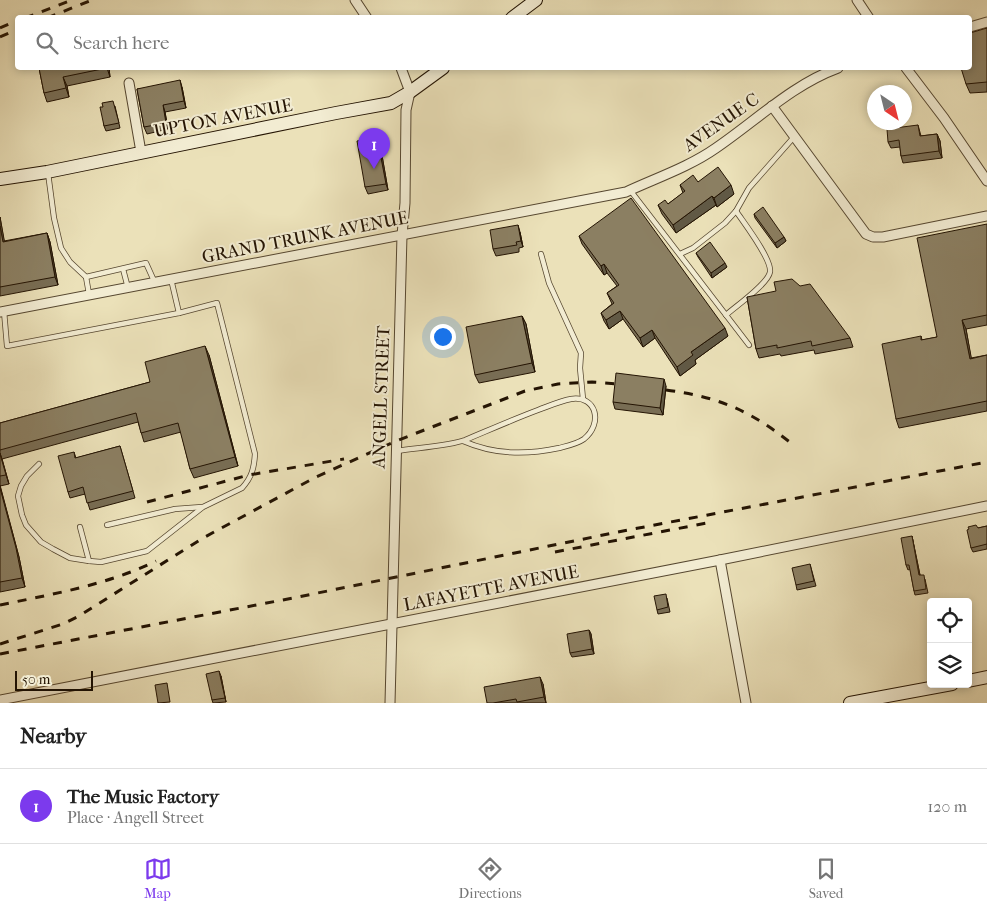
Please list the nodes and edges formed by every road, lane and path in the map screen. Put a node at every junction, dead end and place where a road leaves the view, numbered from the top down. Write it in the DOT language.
graph roads {
  1 [pos="354,0"];
  2 [pos="536,0"];
  3 [pos="856,0"];
  4 [pos="365,15"];
  5 [pos="516,15"];
  6 [pos="867,15"];
  7 [pos="987,22"];
  8 [pos="972,26"];
  9 [pos="402,70"];
  10 [pos="441,70"];
  11 [pos="832,70"];
  12 [pos="908,70"];
  13 [pos="129,83"];
  14 [pos="410,92"];
  15 [pos="772,106"];
  16 [pos="794,137"];
  17 [pos="141,152"];
  18 [pos="47,172"];
  19 [pos="0,179"];
  20 [pos="987,181"];
  21 [pos="630,190"];
  22 [pos="617,194"];
  23 [pos="736,211"];
  24 [pos="987,216"];
  25 [pos="402,235"];
  26 [pos="540,254"];
  27 [pos="680,254"];
  28 [pos="123,269"];
  29 [pos="86,278"];
  30 [pos="172,280"];
  31 [pos="156,282"];
  32 [pos="128,288"];
  33 [pos="90,295"];
  34 [pos="2,312"];
  35 [pos="179,313"];
  36 [pos="726,315"];
  37 [pos="748,345"];
  38 [pos="582,400"];
  39 [pos="463,441"];
  40 [pos="396,451"];
  41 [pos="39,464"];
  42 [pos="987,506"];
  43 [pos="204,507"];
  44 [pos="108,525"];
  45 [pos="80,527"];
  46 [pos="720,560"];
  47 [pos="89,561"];
  48 [pos="392,624"];
  49 [pos="987,677"];
  50 [pos="972,680"];
  51 [pos="931,688"];
  52 [pos="2,701"];
  53 [pos="390,703"];
  54 [pos="746,703"];
  55 [pos="850,703"];
  1 -- 4 [label="street"];
  2 -- 5 [label="street"];
  3 -- 6 [label="street"];
  7 -- 8 [label="street"];
  9 -- 14 [label="street"];
  10 -- 14 [label="street, UPTON AVENUE"];
  11 -- 15 [label="street, AVENUE C"];
  12 -- 20 [label="street"];
  13 -- 17 [label="street"];
  14 -- 17 [label="street, UPTON AVENUE"];
  14 -- 25 [label="street, ANGELL STREET"];
  15 -- 16 [label="street"];
  15 -- 21 [label="street, AVENUE C"];
  16 -- 23 [label="lane"];
  16 -- 24 [label="street"];
  17 -- 18 [label="street, UPTON AVENUE"];
  18 -- 19 [label="street, UPTON AVENUE"];
  18 -- 29 [label="lane"];
  21 -- 22 [label="street, AVENUE C"];
  21 -- 27 [label="lane"];
  22 -- 25 [label="street, GRAND TRUNK AVENUE"];
  23 -- 27 [label="lane"];
  23 -- 36 [label="lane"];
  25 -- 30 [label="street, GRAND TRUNK AVENUE"];
  25 -- 40 [label="street, ANGELL STREET"];
  26 -- 38 [label="lane"];
  27 -- 36 [label="lane"];
  28 -- 29 [label="lane"];
  28 -- 31 [label="lane"];
  28 -- 32 [label="lane"];
  29 -- 33 [label="lane"];
  30 -- 31 [label="street, GRAND TRUNK AVENUE"];
  30 -- 35 [label="lane"];
  31 -- 32 [label="street, GRAND TRUNK AVENUE"];
  32 -- 33 [label="street, GRAND TRUNK AVENUE"];
  33 -- 34 [label="street, GRAND TRUNK AVENUE"];
  34 -- 35 [label="lane"];
  35 -- 43 [label="lane"];
  36 -- 37 [label="lane"];
  38 -- 39 [label="lane"];
  38 -- 39 [label="lane"];
  39 -- 40 [label="lane"];
  40 -- 48 [label="street, ANGELL STREET"];
  41 -- 47 [label="lane"];
  42 -- 46 [label="street, LAFAYETTE AVENUE"];
  43 -- 44 [label="lane"];
  43 -- 47 [label="lane"];
  45 -- 47 [label="lane"];
  46 -- 48 [label="street, LAFAYETTE AVENUE"];
  46 -- 54 [label="street"];
  48 -- 52 [label="street, LAFAYETTE AVENUE"];
  48 -- 53 [label="street, ANGELL STREET"];
  49 -- 50 [label="street"];
  51 -- 55 [label="street"];
}
